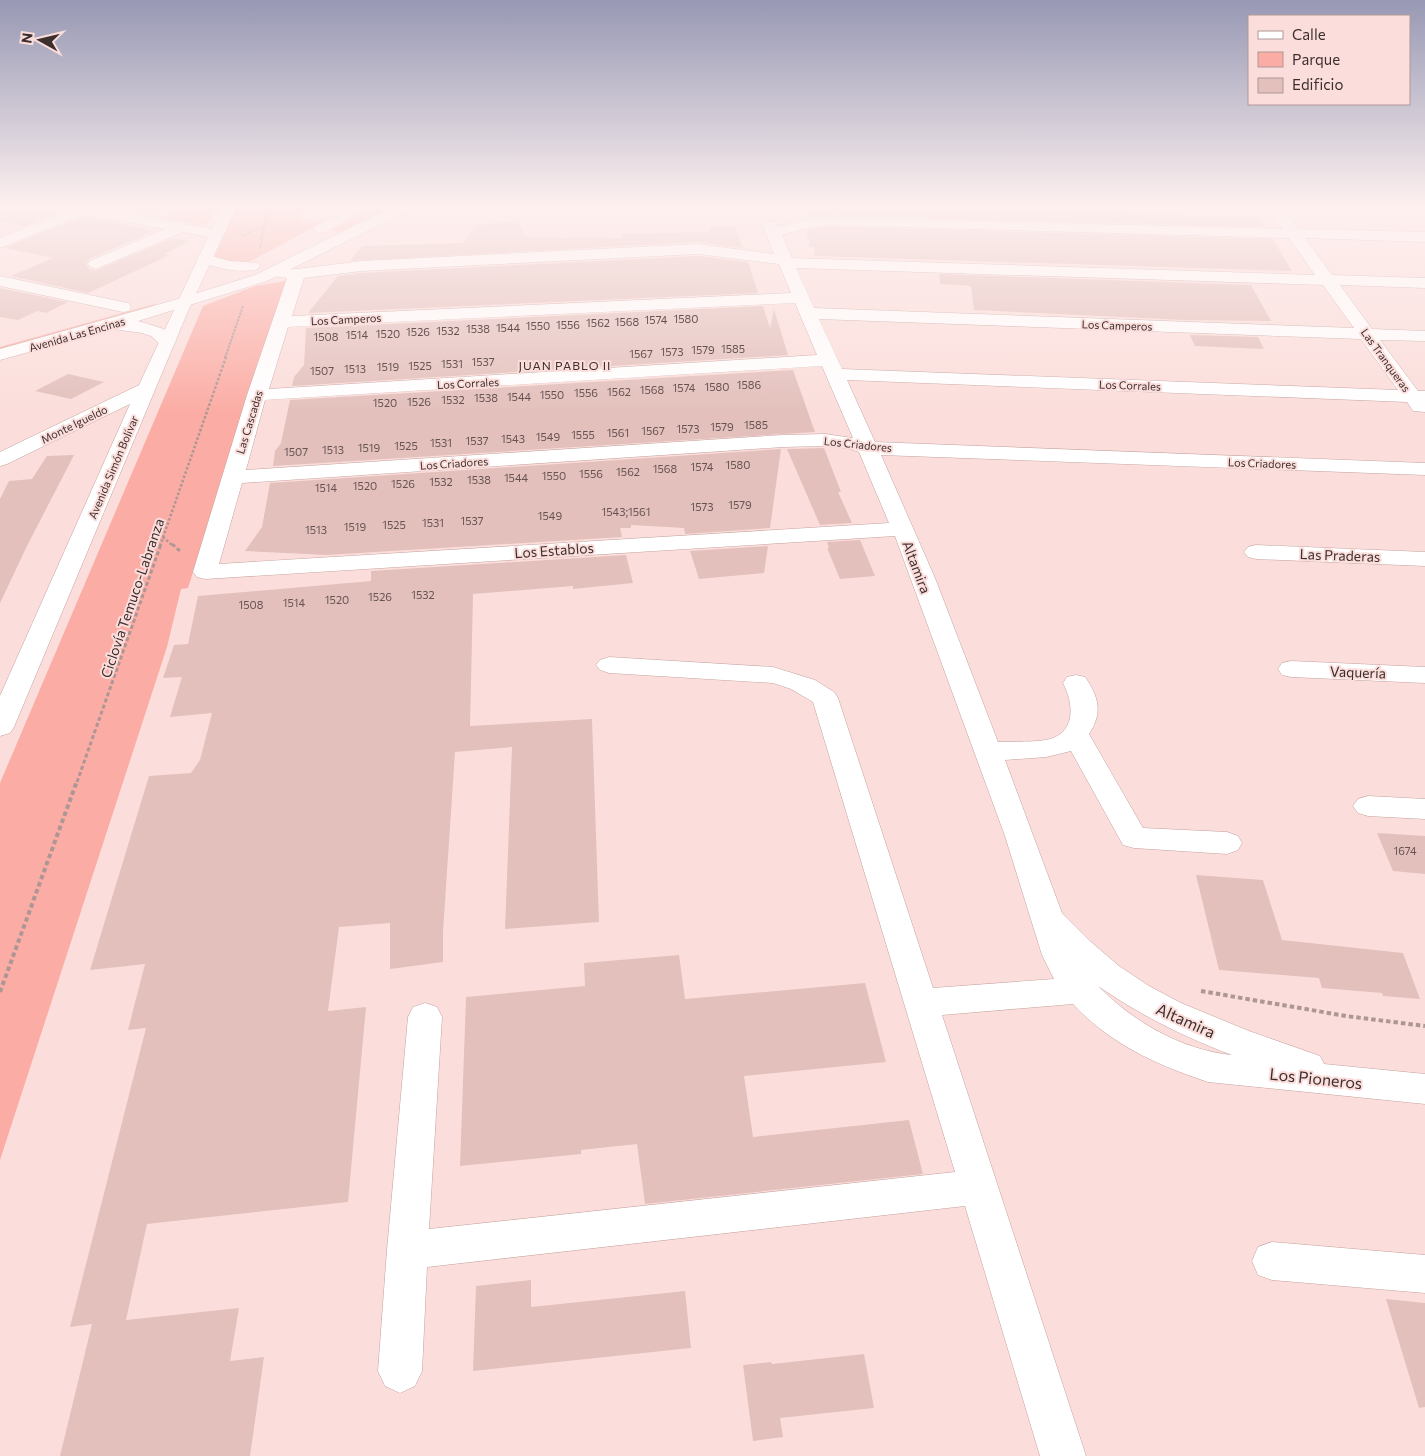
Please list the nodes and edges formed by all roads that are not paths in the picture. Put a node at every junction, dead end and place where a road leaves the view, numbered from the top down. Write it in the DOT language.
graph roads {
  1 [pos="197,276"];
  2 [pos="239,276"];
  3 [pos="296,276"];
  4 [pos="792,276"];
  5 [pos="1206,276"];
  6 [pos="1325,276"];
  7 [pos="1328,280"];
  8 [pos="0,281"];
  9 [pos="1425,283"];
  10 [pos="187,296"];
  11 [pos="805,306"];
  12 [pos="123,308"];
  13 [pos="281,322"];
  14 [pos="105,326"];
  15 [pos="1367,334"];
  16 [pos="1425,336"];
  17 [pos="0,341"];
  18 [pos="167,341"];
  19 [pos="0,355"];
  20 [pos="832,367"];
  21 [pos="147,388"];
  22 [pos="257,396"];
  23 [pos="1418,396"];
  24 [pos="1425,414"];
  25 [pos="867,448"];
  26 [pos="0,460"];
  27 [pos="1425,469"];
  28 [pos="232,477"];
  29 [pos="903,529"];
  30 [pos="1256,552"];
  31 [pos="1425,559"];
  32 [pos="205,572"];
  33 [pos="608,665"];
  34 [pos="1291,669"];
  35 [pos="1425,675"];
  36 [pos="1076,683"];
  37 [pos="0,727"];
  38 [pos="1075,734"];
  39 [pos="988,752"];
  40 [pos="1368,806"];
  41 [pos="1425,809"];
  42 [pos="1227,843"];
  43 [pos="1048,915"];
  44 [pos="1081,990"];
  45 [pos="921,1003"];
  46 [pos="425,1017"];
  47 [pos="1208,1067"];
  48 [pos="1351,1082"];
  49 [pos="1425,1089"];
  50 [pos="978,1188"];
  51 [pos="407,1250"];
  52 [pos="1272,1261"];
  53 [pos="1425,1274"];
  54 [pos="400,1371"];
  55 [pos="1062,1456"];
  1 -- 10 [label="street, Avenida Simón Bolívar"];
  2 -- 10 [label="street, Avenida Las Encinas"];
  3 -- 13 [label="street, Las Cascadas"];
  4 -- 11 [label="street, Altamira"];
  5 -- 7 [label="street"];
  6 -- 7 [label="street, Las Tranqueras"];
  7 -- 9 [label="street"];
  7 -- 15 [label="street, Las Tranqueras"];
  8 -- 12 [label="street"];
  10 -- 12 [label="street, Avenida Las Encinas"];
  10 -- 14 [label="street, Avenida Las Encinas"];
  10 -- 18 [label="street, Avenida Simón Bolívar"];
  11 -- 13 [label="street, Los Camperos"];
  11 -- 15 [label="street, Los Camperos"];
  11 -- 20 [label="street, Altamira"];
  12 -- 17 [label="street, Avenida Las Encinas"];
  13 -- 22 [label="street, Las Cascadas"];
  14 -- 18 [label="street"];
  14 -- 19 [label="street, Avenida Las Encinas"];
  15 -- 16 [label="street, Los Camperos"];
  15 -- 23 [label="street, Las Tranqueras"];
  18 -- 21 [label="street, Avenida Simón Bolívar"];
  20 -- 22 [label="street, Los Corrales"];
  20 -- 23 [label="street, Los Corrales"];
  20 -- 25 [label="street, Altamira"];
  21 -- 26 [label="street, Monte Igueldo"];
  21 -- 37 [label="street, Avenida Simón Bolívar"];
  22 -- 28 [label="street, Las Cascadas"];
  23 -- 24 [label="street, Las Tranqueras"];
  25 -- 27 [label="street, Los Criadores"];
  25 -- 28 [label="street, Los Criadores"];
  25 -- 29 [label="street, Altamira"];
  28 -- 32 [label="street, Las Cascadas"];
  29 -- 32 [label="street, Los Establos"];
  29 -- 39 [label="street, Altamira"];
  30 -- 31 [label="street, Las Praderas"];
  33 -- 45 [label="street"];
  34 -- 35 [label="street, Vaquería"];
  36 -- 38 [label="street"];
  38 -- 39 [label="street"];
  38 -- 42 [label="street"];
  39 -- 43 [label="street, Altamira"];
  40 -- 41 [label="street"];
  43 -- 44 [label="street, Altamira"];
  43 -- 48 [label="street, Altamira"];
  44 -- 45 [label="street"];
  44 -- 47 [label="street, Altamira"];
  45 -- 50 [label="street"];
  46 -- 51 [label="street"];
  47 -- 48 [label="street, Los Pioneros"];
  48 -- 49 [label="street, Los Pioneros"];
  50 -- 51 [label="street"];
  50 -- 55 [label="street"];
  51 -- 54 [label="street"];
  52 -- 53 [label="street"];
}
